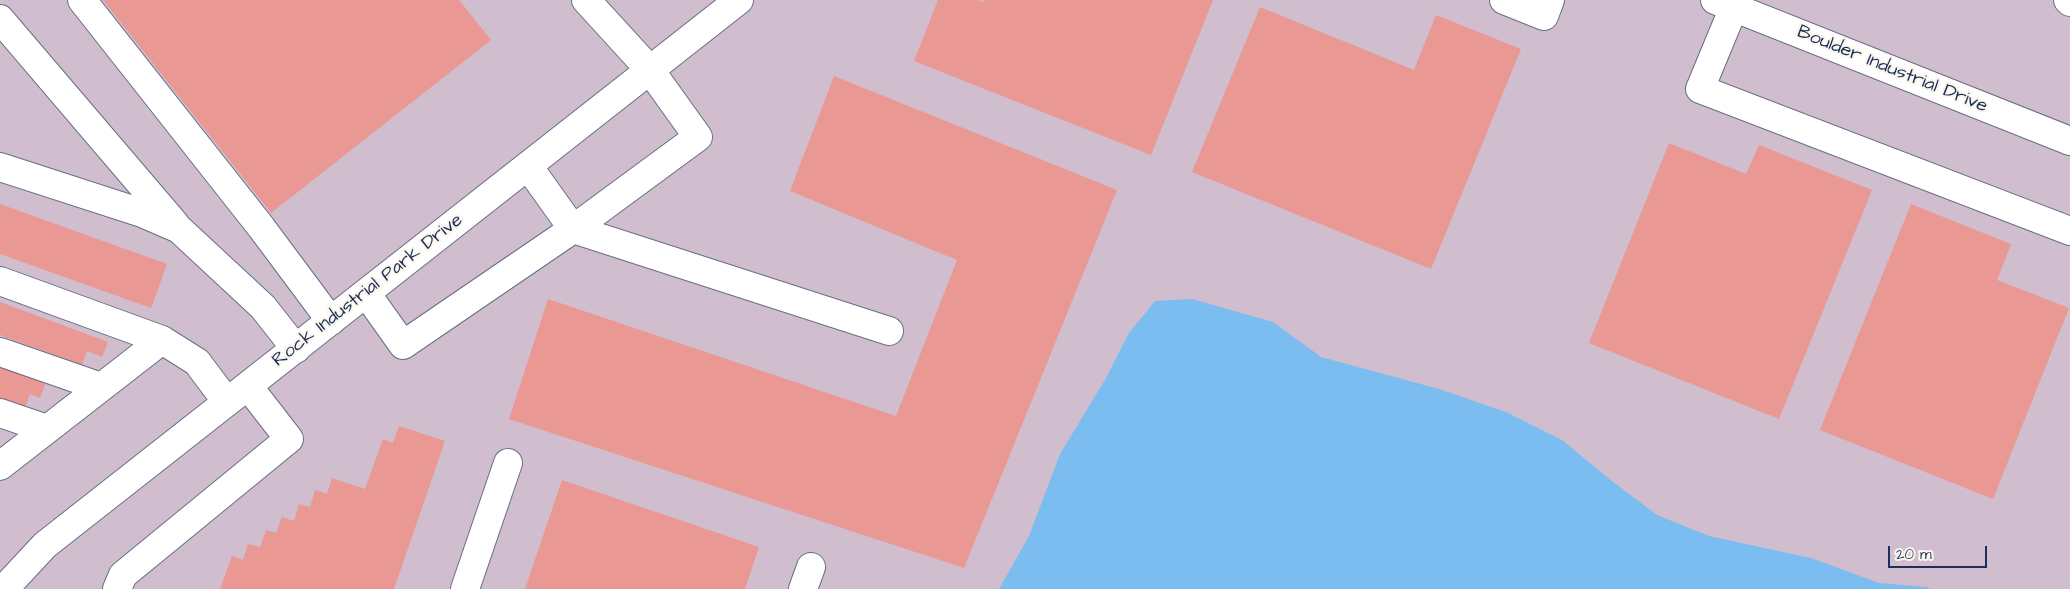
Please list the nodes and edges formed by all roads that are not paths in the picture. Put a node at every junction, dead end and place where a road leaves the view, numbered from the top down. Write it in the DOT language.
graph roads {
  1 [pos="82,0"];
  2 [pos="586,0"];
  3 [pos="739,0"];
  4 [pos="1504,0"];
  5 [pos="1550,0"];
  6 [pos="1724,4"];
  7 [pos="0,20"];
  8 [pos="650,70"];
  9 [pos="2070,141"];
  10 [pos="528,166"];
  11 [pos="0,167"];
  12 [pos="179,229"];
  13 [pos="573,229"];
  14 [pos="2070,231"];
  15 [pos="0,281"];
  16 [pos="366,293"];
  17 [pos="331,321"];
  18 [pos="889,331"];
  19 [pos="162,340"];
  20 [pos="296,349"];
  21 [pos="0,352"];
  22 [pos="248,386"];
  23 [pos="101,387"];
  24 [pos="227,402"];
  25 [pos="0,412"];
  26 [pos="47,429"];
  27 [pos="508,464"];
  28 [pos="0,466"];
  29 [pos="4,589"];
  30 [pos="118,589"];
  31 [pos="465,589"];
  1 -- 17 [label="street"];
  2 -- 8 [label="street"];
  3 -- 8 [label="street, Rock Industrial Park Drive"];
  4 -- 5 [label="street"];
  6 -- 9 [label="street, Boulder Industrial Drive"];
  6 -- 14 [label="street"];
  7 -- 12 [label="street"];
  8 -- 10 [label="street, Rock Industrial Park Drive"];
  8 -- 13 [label="street"];
  10 -- 13 [label="street"];
  10 -- 16 [label="street, Rock Industrial Park Drive"];
  11 -- 12 [label="street"];
  12 -- 20 [label="street"];
  13 -- 16 [label="street"];
  13 -- 18 [label="street"];
  15 -- 19 [label="street"];
  16 -- 17 [label="street, Rock Industrial Park Drive"];
  17 -- 20 [label="street, Rock Industrial Park Drive"];
  19 -- 23 [label="street"];
  19 -- 24 [label="street"];
  20 -- 22 [label="street, Rock Industrial Park Drive"];
  21 -- 23 [label="street"];
  22 -- 24 [label="street, Rock Industrial Park Drive"];
  22 -- 30 [label="street"];
  23 -- 26 [label="street"];
  24 -- 29 [label="street, Rock Industrial Park Drive"];
  25 -- 26 [label="street"];
  26 -- 28 [label="street"];
  27 -- 31 [label="street"];
}
